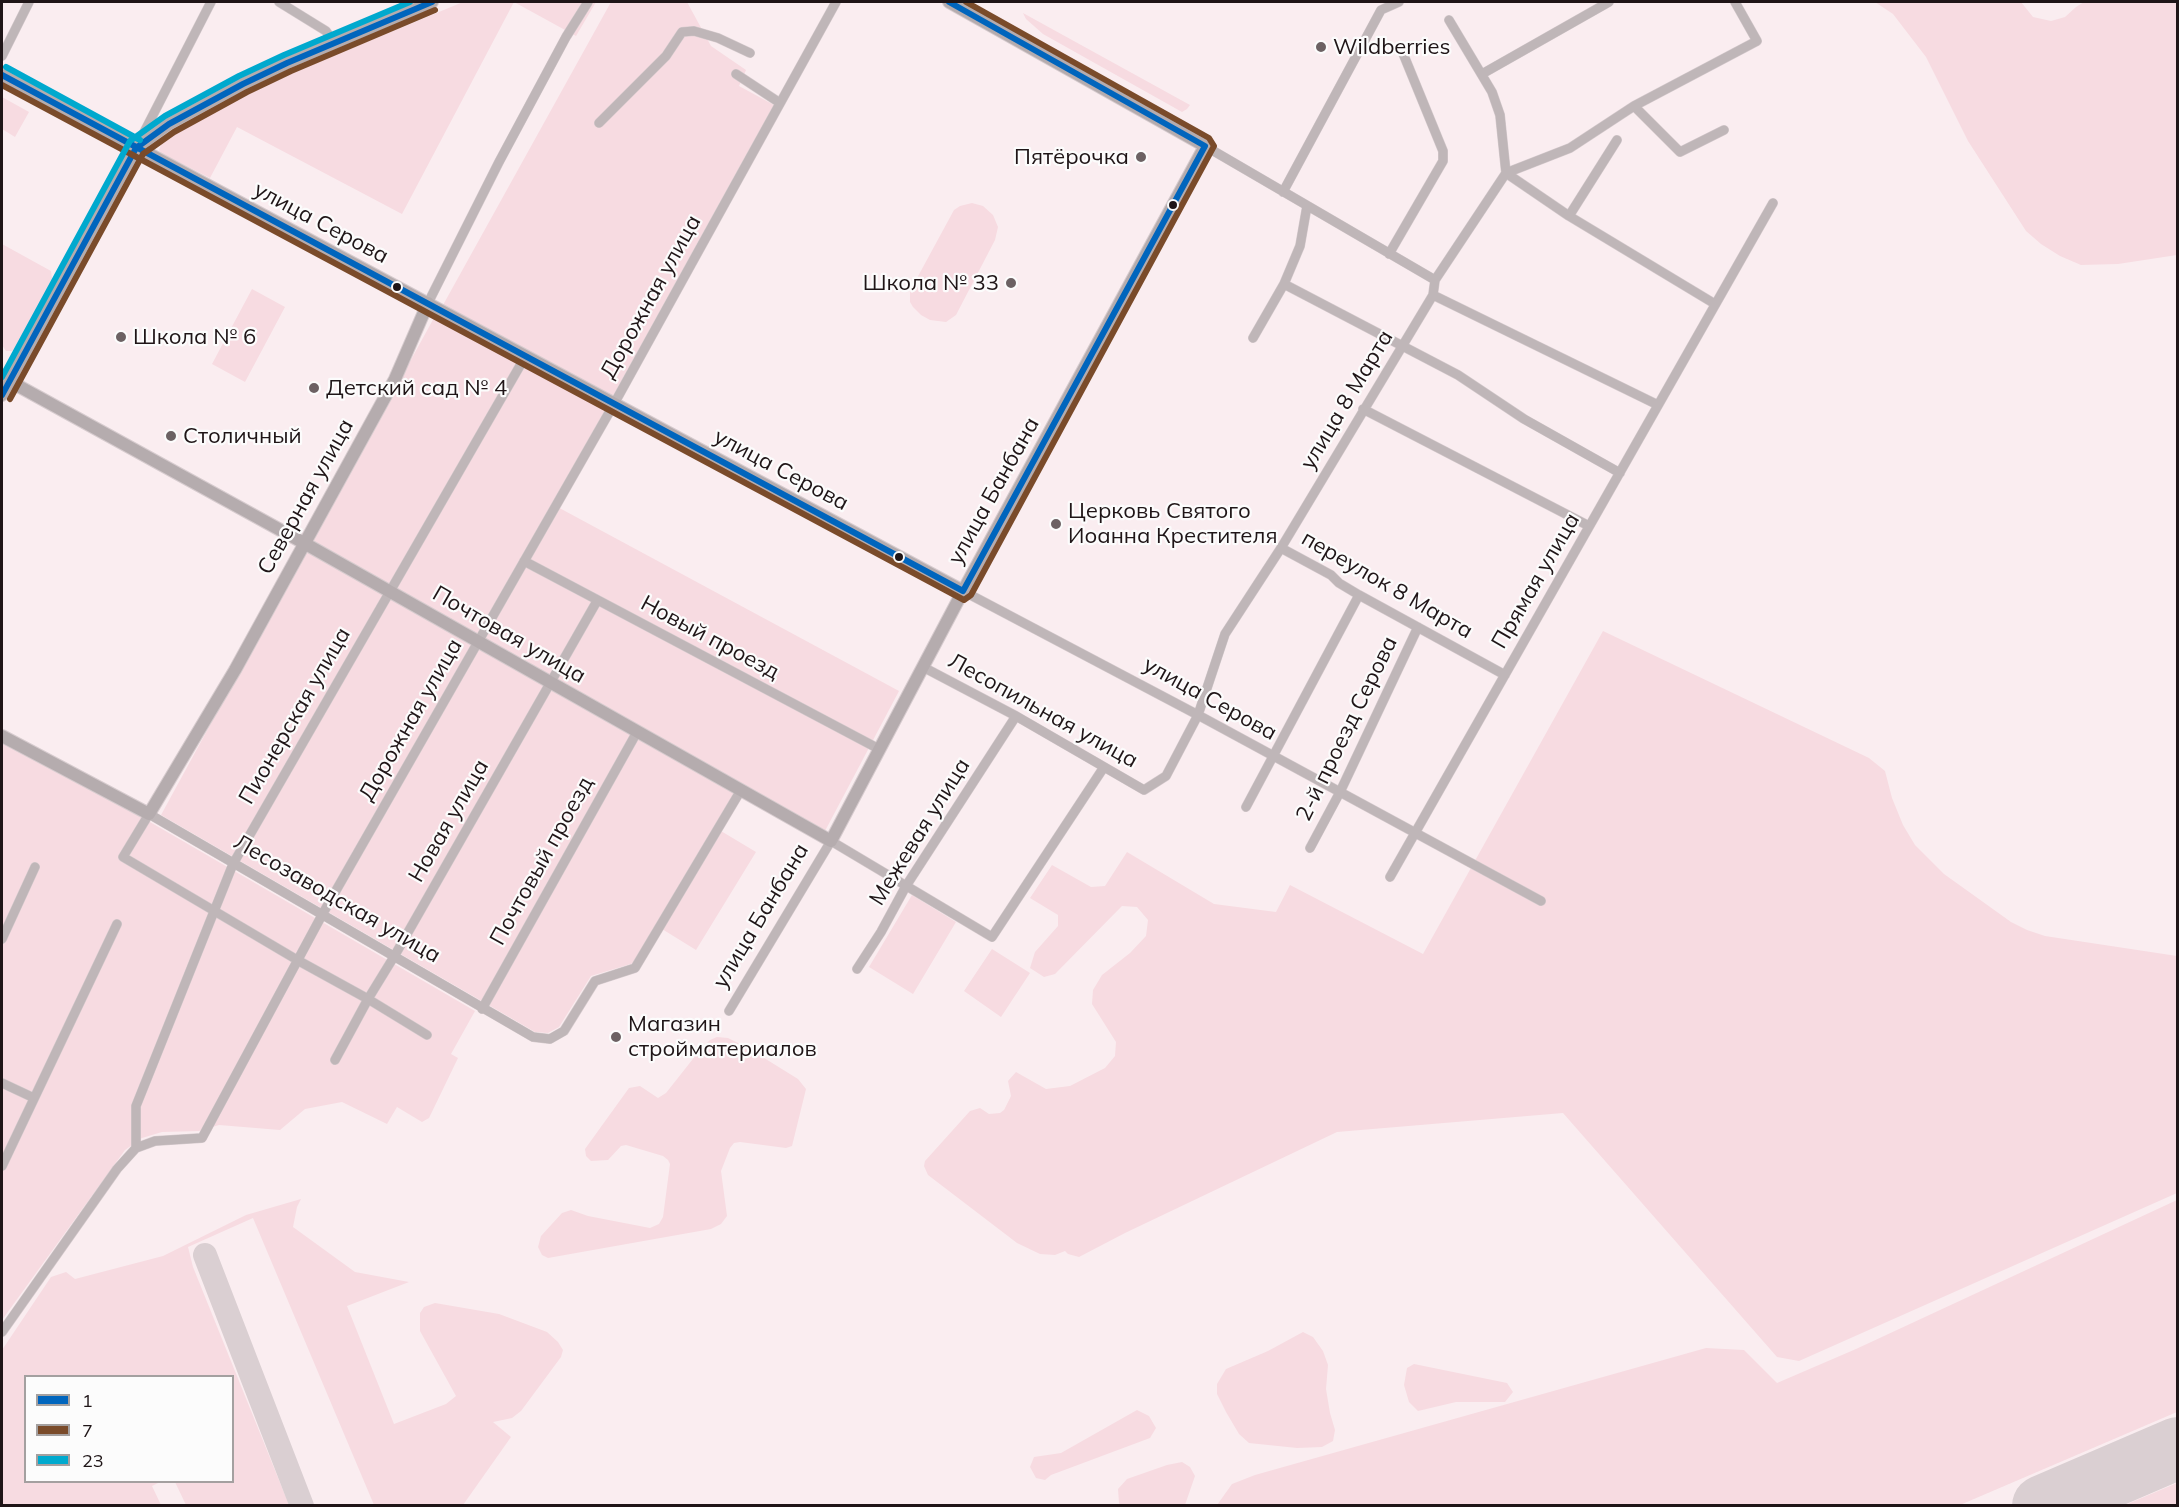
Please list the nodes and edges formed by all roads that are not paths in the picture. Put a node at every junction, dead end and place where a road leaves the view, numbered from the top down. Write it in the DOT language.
graph roads {
  1 [pos="29,2"];
  2 [pos="211,2"];
  3 [pos="279,2"];
  4 [pos="432,2"];
  5 [pos="588,2"];
  6 [pos="836,2"];
  7 [pos="949,2"];
  8 [pos="1399,2"];
  9 [pos="1609,2"];
  10 [pos="1735,2"];
  11 [pos="1449,21"];
  12 [pos="333,43"];
  13 [pos="1400,46"];
  14 [pos="750,53"];
  15 [pos="2,56"];
  16 [pos="736,74"];
  17 [pos="1482,74"];
  18 [pos="2,75"];
  19 [pos="780,103"];
  20 [pos="1634,106"];
  21 [pos="599,123"];
  22 [pos="1724,130"];
  23 [pos="1617,140"];
  24 [pos="1205,147"];
  25 [pos="136,148"];
  26 [pos="1506,173"];
  27 [pos="1283,192"];
  28 [pos="1773,203"];
  29 [pos="1307,206"];
  30 [pos="1569,216"];
  31 [pos="1389,254"];
  32 [pos="1435,280"];
  33 [pos="1284,284"];
  34 [pos="1433,295"];
  35 [pos="428,303"];
  36 [pos="1715,304"];
  37 [pos="1253,338"];
  38 [pos="1402,345"];
  39 [pos="525,357"];
  40 [pos="5,379"];
  41 [pos="2,395"];
  42 [pos="614,404"];
  43 [pos="1658,405"];
  44 [pos="1364,409"];
  45 [pos="1620,473"];
  46 [pos="1589,526"];
  47 [pos="304,543"];
  48 [pos="1281,548"];
  49 [pos="524,561"];
  50 [pos="389,591"];
  51 [pos="963,591"];
  52 [pos="1359,595"];
  53 [pos="597,601"];
  54 [pos="1418,627"];
  55 [pos="478,641"];
  56 [pos="923,666"];
  57 [pos="1505,675"];
  58 [pos="551,684"];
  59 [pos="1198,715"];
  60 [pos="1016,716"];
  61 [pos="637,732"];
  62 [pos="2,736"];
  63 [pos="879,749"];
  64 [pos="1272,757"];
  65 [pos="1104,767"];
  66 [pos="741,790"];
  67 [pos="1144,790"];
  68 [pos="1340,792"];
  69 [pos="1245,807"];
  70 [pos="149,814"];
  71 [pos="1415,833"];
  72 [pos="831,841"];
  73 [pos="1310,848"];
  74 [pos="233,864"];
  75 [pos="34,867"];
  76 [pos="1390,877"];
  77 [pos="906,886"];
  78 [pos="1541,901"];
  79 [pos="213,912"];
  80 [pos="322,915"];
  81 [pos="117,924"];
  82 [pos="2,939"];
  83 [pos="395,955"];
  84 [pos="299,961"];
  85 [pos="857,969"];
  86 [pos="368,999"];
  87 [pos="482,1009"];
  88 [pos="729,1011"];
  89 [pos="427,1035"];
  90 [pos="335,1060"];
  91 [pos="2,1083"];
  92 [pos="34,1098"];
  93 [pos="136,1148"];
  94 [pos="2,1166"];
  95 [pos="2,1332"];
  1 -- 15 [label="street"];
  2 -- 25 [label="street"];
  3 -- 12 [label="street"];
  4 -- 12 [label="street"];
  5 -- 35 [label="street, Северная улица"];
  6 -- 19 [label="street, Дорожная улица"];
  7 -- 24 [label="street"];
  8 -- 27 [label="street"];
  9 -- 17 [label="street"];
  10 -- 20 [label="street"];
  11 -- 17 [label="street"];
  12 -- 25 [label="street"];
  13 -- 31 [label="street"];
  14 -- 21 [label="street"];
  16 -- 19 [label="street"];
  17 -- 26 [label="street"];
  18 -- 25 [label="street, улица Серова"];
  19 -- 42 [label="street, Дорожная улица"];
  20 -- 22 [label="street"];
  20 -- 26 [label="street"];
  23 -- 30 [label="street"];
  24 -- 27 [label="street"];
  24 -- 51 [label="street, улица Банбана"];
  25 -- 35 [label="street, улица Серова"];
  25 -- 40 [label="street"];
  26 -- 30 [label="street"];
  26 -- 32 [label="street, улица 8 Марта"];
  27 -- 29 [label="street"];
  28 -- 36 [label="street, Прямая улица"];
  29 -- 31 [label="street"];
  29 -- 33 [label="street"];
  30 -- 36 [label="street"];
  31 -- 32 [label="street"];
  32 -- 34 [label="street, улица 8 Марта"];
  33 -- 37 [label="street"];
  33 -- 38 [label="street"];
  34 -- 38 [label="street, улица 8 Марта"];
  34 -- 43 [label="street"];
  35 -- 39 [label="street, улица Серова"];
  35 -- 47 [label="street, Северная улица"];
  36 -- 43 [label="street, Прямая улица"];
  38 -- 44 [label="street, улица 8 Марта"];
  38 -- 45 [label="street"];
  39 -- 42 [label="street, улица Серова"];
  39 -- 50 [label="street, Пионерская улица"];
  40 -- 41 [label="street"];
  40 -- 47 [label="street, Почтовая улица"];
  42 -- 49 [label="street, Дорожная улица"];
  42 -- 51 [label="street, улица Серова"];
  43 -- 45 [label="street, Прямая улица"];
  44 -- 46 [label="street"];
  44 -- 48 [label="street, улица 8 Марта"];
  45 -- 46 [label="street, Прямая улица"];
  46 -- 57 [label="street, Прямая улица"];
  47 -- 50 [label="street, Почтовая улица"];
  47 -- 70 [label="street, Северная улица"];
  48 -- 52 [label="street, переулок 8 Марта"];
  48 -- 59 [label="street, улица 8 Марта"];
  49 -- 53 [label="street, Новый проезд"];
  49 -- 55 [label="street, Дорожная улица"];
  50 -- 55 [label="street, Почтовая улица"];
  50 -- 74 [label="street, Пионерская улица"];
  51 -- 56 [label="street, улица Банбана"];
  51 -- 59 [label="street, улица Серова"];
  52 -- 54 [label="street, переулок 8 Марта"];
  52 -- 64 [label="street"];
  53 -- 58 [label="street, Новая улица"];
  53 -- 63 [label="street, Новый проезд"];
  54 -- 57 [label="street, переулок 8 Марта"];
  54 -- 68 [label="street, 2-й проезд Серова"];
  55 -- 58 [label="street, Почтовая улица"];
  55 -- 80 [label="street, Дорожная улица"];
  56 -- 60 [label="street, Лесопильная улица"];
  56 -- 63 [label="street, улица Банбана"];
  57 -- 71 [label="street, Прямая улица"];
  58 -- 61 [label="street, Почтовая улица"];
  58 -- 83 [label="street, Новая улица"];
  59 -- 64 [label="street, улица Серова"];
  59 -- 67 [label="street, улица 8 Марта"];
  60 -- 65 [label="street, Лесопильная улица"];
  60 -- 77 [label="street, Межевая улица"];
  61 -- 66 [label="street, Почтовая улица"];
  61 -- 87 [label="street, Почтовый проезд"];
  62 -- 70 [label="street, Лесозаводская улица"];
  63 -- 72 [label="street, улица Банбана"];
  64 -- 68 [label="street, улица Серова"];
  64 -- 69 [label="street"];
  65 -- 67 [label="street, Лесопильная улица"];
  65 -- 77 [label="street, Почтовая улица"];
  66 -- 72 [label="street, Почтовая улица"];
  66 -- 87 [label="street, Лесозаводская улица"];
  68 -- 71 [label="street, улица Серова"];
  68 -- 73 [label="street, 2-й проезд Серова"];
  70 -- 74 [label="street, Лесозаводская улица"];
  70 -- 79 [label="street"];
  71 -- 76 [label="street, Прямая улица"];
  71 -- 78 [label="street, улица Серова"];
  72 -- 77 [label="street, Почтовая улица"];
  72 -- 88 [label="street, улица Банбана"];
  74 -- 79 [label="street, Пионерская улица"];
  74 -- 80 [label="street, Лесозаводская улица"];
  75 -- 82 [label="street"];
  77 -- 85 [label="street, Межевая улица"];
  79 -- 84 [label="street"];
  79 -- 93 [label="street, Пионерская улица"];
  80 -- 83 [label="street, Лесозаводская улица"];
  80 -- 84 [label="street, Дорожная улица"];
  81 -- 92 [label="street"];
  83 -- 86 [label="street, Новая улица"];
  83 -- 87 [label="street, Лесозаводская улица"];
  84 -- 86 [label="street"];
  84 -- 93 [label="street, Дорожная улица"];
  86 -- 89 [label="street"];
  86 -- 90 [label="street, Новая улица"];
  91 -- 92 [label="street"];
  92 -- 94 [label="street"];
  93 -- 95 [label="street"];
}
